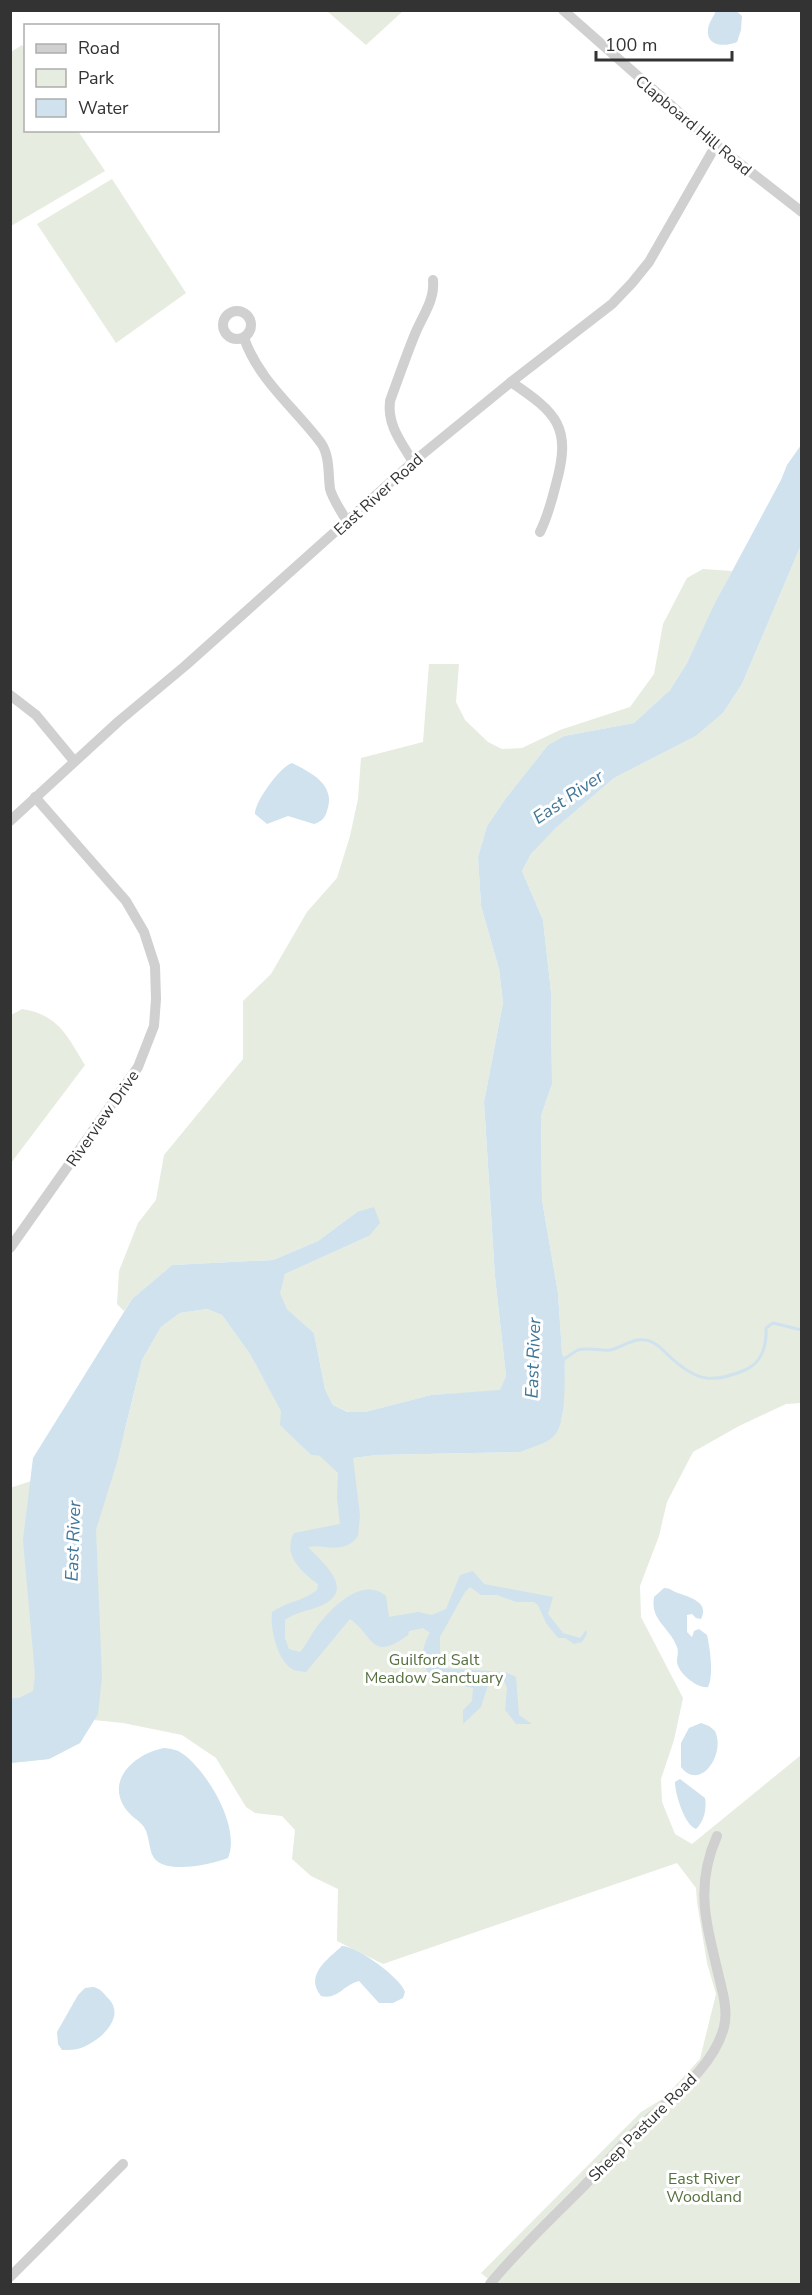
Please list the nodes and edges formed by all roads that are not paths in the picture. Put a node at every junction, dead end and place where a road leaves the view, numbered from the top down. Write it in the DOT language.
graph roads {
  1 [pos="563,10"];
  2 [pos="716,145"];
  3 [pos="801,212"];
  4 [pos="433,280"];
  5 [pos="244,338"];
  6 [pos="511,382"];
  7 [pos="413,462"];
  8 [pos="347,522"];
  9 [pos="540,532"];
  10 [pos="10,695"];
  11 [pos="74,761"];
  12 [pos="35,797"];
  13 [pos="10,821"];
  14 [pos="10,1248"];
  15 [pos="717,1836"];
  16 [pos="123,2164"];
  17 [pos="10,2277"];
  18 [pos="490,2284"];
  1 -- 2 [label="street, Clapboard Hill Road"];
  2 -- 3 [label="street, Clapboard Hill Road"];
  2 -- 6 [label="street, East River Road"];
  4 -- 7 [label="street"];
  5 -- 8 [label="street"];
  6 -- 7 [label="street, East River Road"];
  6 -- 9 [label="street"];
  7 -- 8 [label="street, East River Road"];
  8 -- 11 [label="street, East River Road"];
  10 -- 11 [label="street"];
  11 -- 12 [label="street, East River Road"];
  12 -- 13 [label="street, East River Road"];
  12 -- 14 [label="street, Riverview Drive"];
  15 -- 18 [label="street, Sheep Pasture Road"];
  16 -- 17 [label="street"];
}
